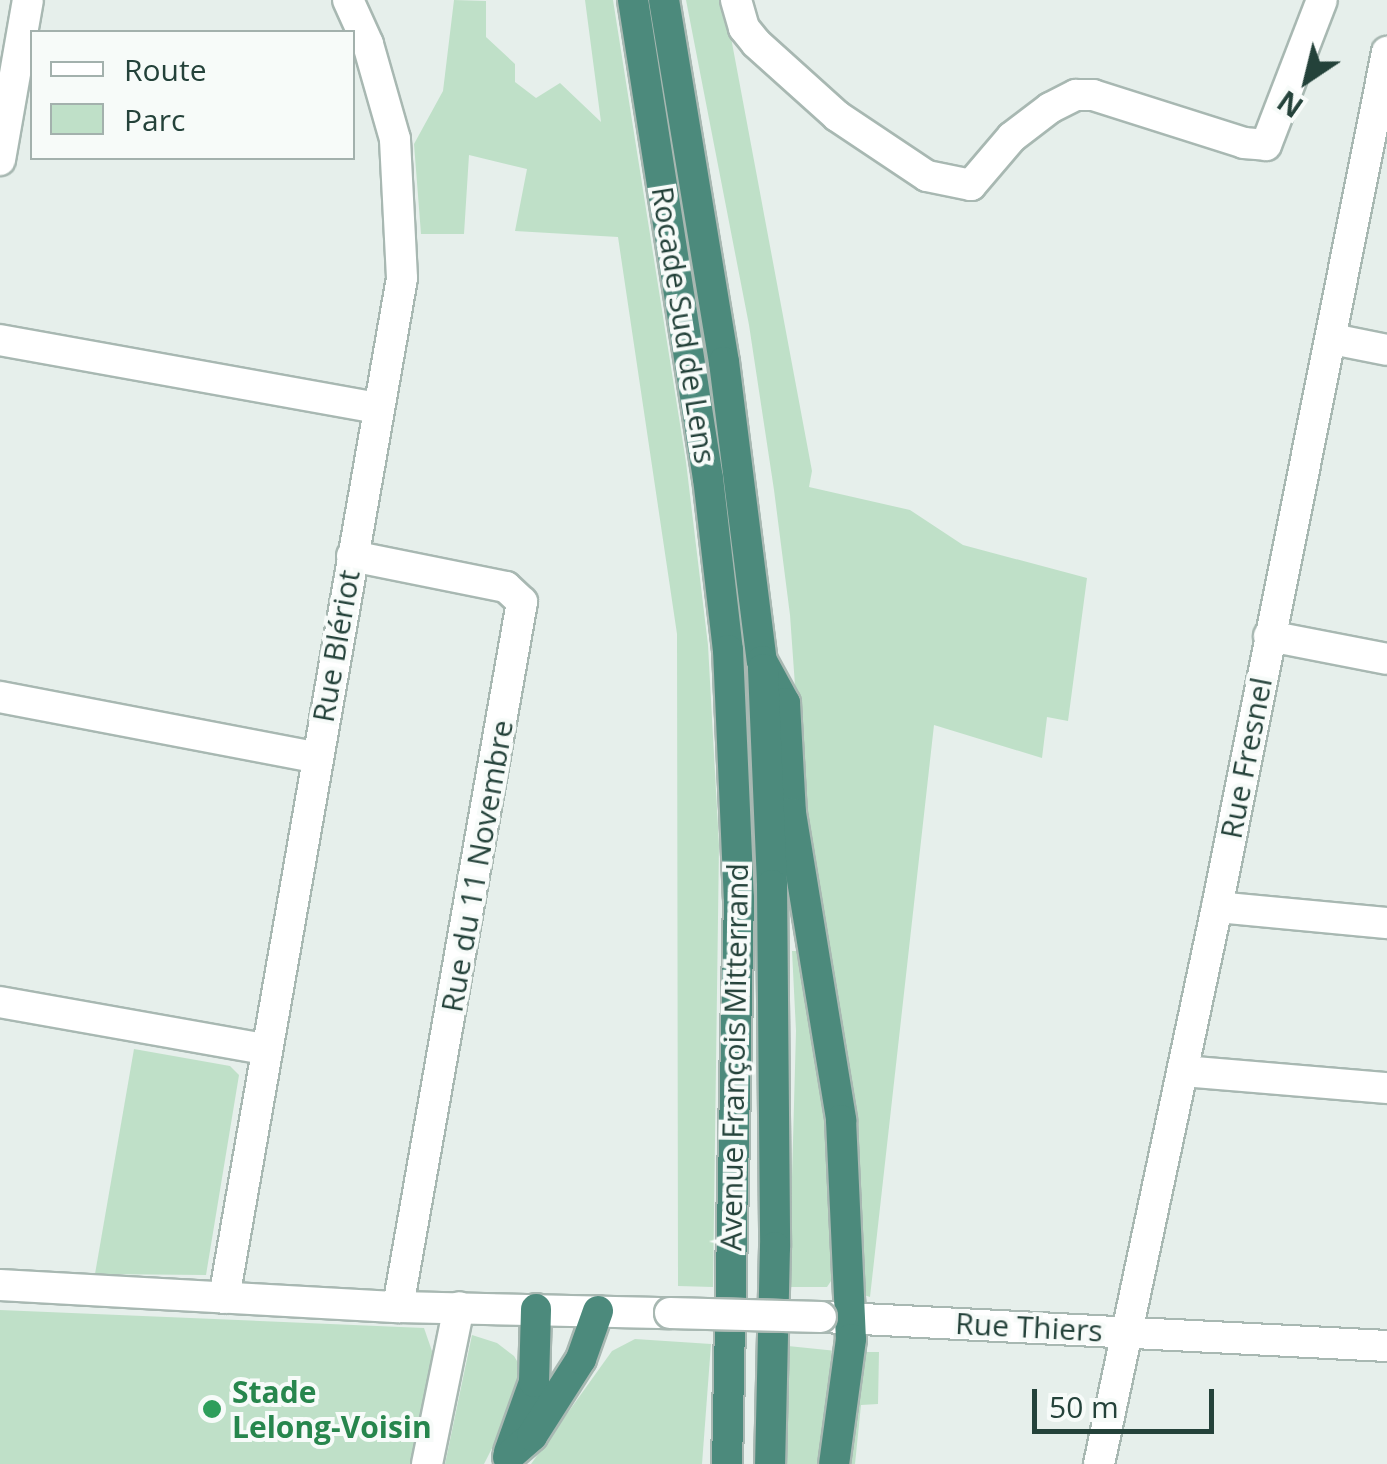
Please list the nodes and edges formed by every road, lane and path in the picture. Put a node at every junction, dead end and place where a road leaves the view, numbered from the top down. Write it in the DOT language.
graph roads {
  1 [pos="28,0"];
  2 [pos="348,0"];
  3 [pos="632,0"];
  4 [pos="664,0"];
  5 [pos="736,0"];
  6 [pos="1322,0"];
  7 [pos="1387,52"];
  8 [pos="0,160"];
  9 [pos="1332,339"];
  10 [pos="0,340"];
  11 [pos="1387,350"];
  12 [pos="378,408"];
  13 [pos="352,556"];
  14 [pos="1269,636"];
  15 [pos="728,650"];
  16 [pos="1387,659"];
  17 [pos="762,660"];
  18 [pos="0,697"];
  19 [pos="316,757"];
  20 [pos="1217,907"];
  21 [pos="1387,923"];
  22 [pos="0,1002"];
  23 [pos="265,1049"];
  24 [pos="1183,1072"];
  25 [pos="1387,1088"];
  26 [pos="0,1285"];
  27 [pos="224,1298"];
  28 [pos="398,1306"];
  29 [pos="459,1307"];
  30 [pos="536,1310"];
  31 [pos="598,1311"];
  32 [pos="835,1317"];
  33 [pos="1128,1332"];
  34 [pos="1387,1346"];
  35 [pos="506,1461"];
  36 [pos="427,1464"];
  37 [pos="727,1464"];
  38 [pos="770,1464"];
  39 [pos="834,1464"];
  40 [pos="1099,1464"];
  1 -- 8 [label="street"];
  2 -- 12 [label="street, Rue Blériot"];
  3 -- 15 [label="highway, Rocade Sud de Lens"];
  4 -- 17 [label="highway, Rocade Sud de Lens"];
  5 -- 6 [label="street"];
  7 -- 9 [label="street, Rue Fresnel"];
  9 -- 11 [label="street"];
  9 -- 14 [label="street, Rue Fresnel"];
  10 -- 12 [label="street"];
  12 -- 13 [label="street, Rue Blériot"];
  13 -- 19 [label="street, Rue Blériot"];
  13 -- 28 [label="street, Rue du 11 Novembre"];
  14 -- 16 [label="street"];
  14 -- 20 [label="street, Rue Fresnel"];
  15 -- 37 [label="highway, Avenue François Mitterrand"];
  17 -- 32 [label="highway"];
  17 -- 38 [label="highway, Avenue François Mitterrand"];
  18 -- 19 [label="street"];
  19 -- 23 [label="street, Rue Blériot"];
  20 -- 21 [label="street"];
  20 -- 24 [label="street, Rue Fresnel"];
  22 -- 23 [label="street"];
  23 -- 27 [label="street, Rue Blériot"];
  24 -- 25 [label="street"];
  24 -- 33 [label="street, Rue Fresnel"];
  26 -- 27 [label="street, Rue Thiers"];
  27 -- 28 [label="street, Rue Thiers"];
  28 -- 29 [label="street, Rue Thiers"];
  29 -- 30 [label="street, Rue Thiers"];
  29 -- 36 [label="street"];
  30 -- 31 [label="street, Rue Thiers"];
  30 -- 35 [label="highway"];
  31 -- 32 [label="street, Rue Thiers, bridge"];
  31 -- 35 [label="highway"];
  32 -- 33 [label="street, Rue Thiers"];
  32 -- 39 [label="highway"];
  33 -- 34 [label="street, Rue Thiers"];
  33 -- 40 [label="street, Rue Fresnel"];
}
